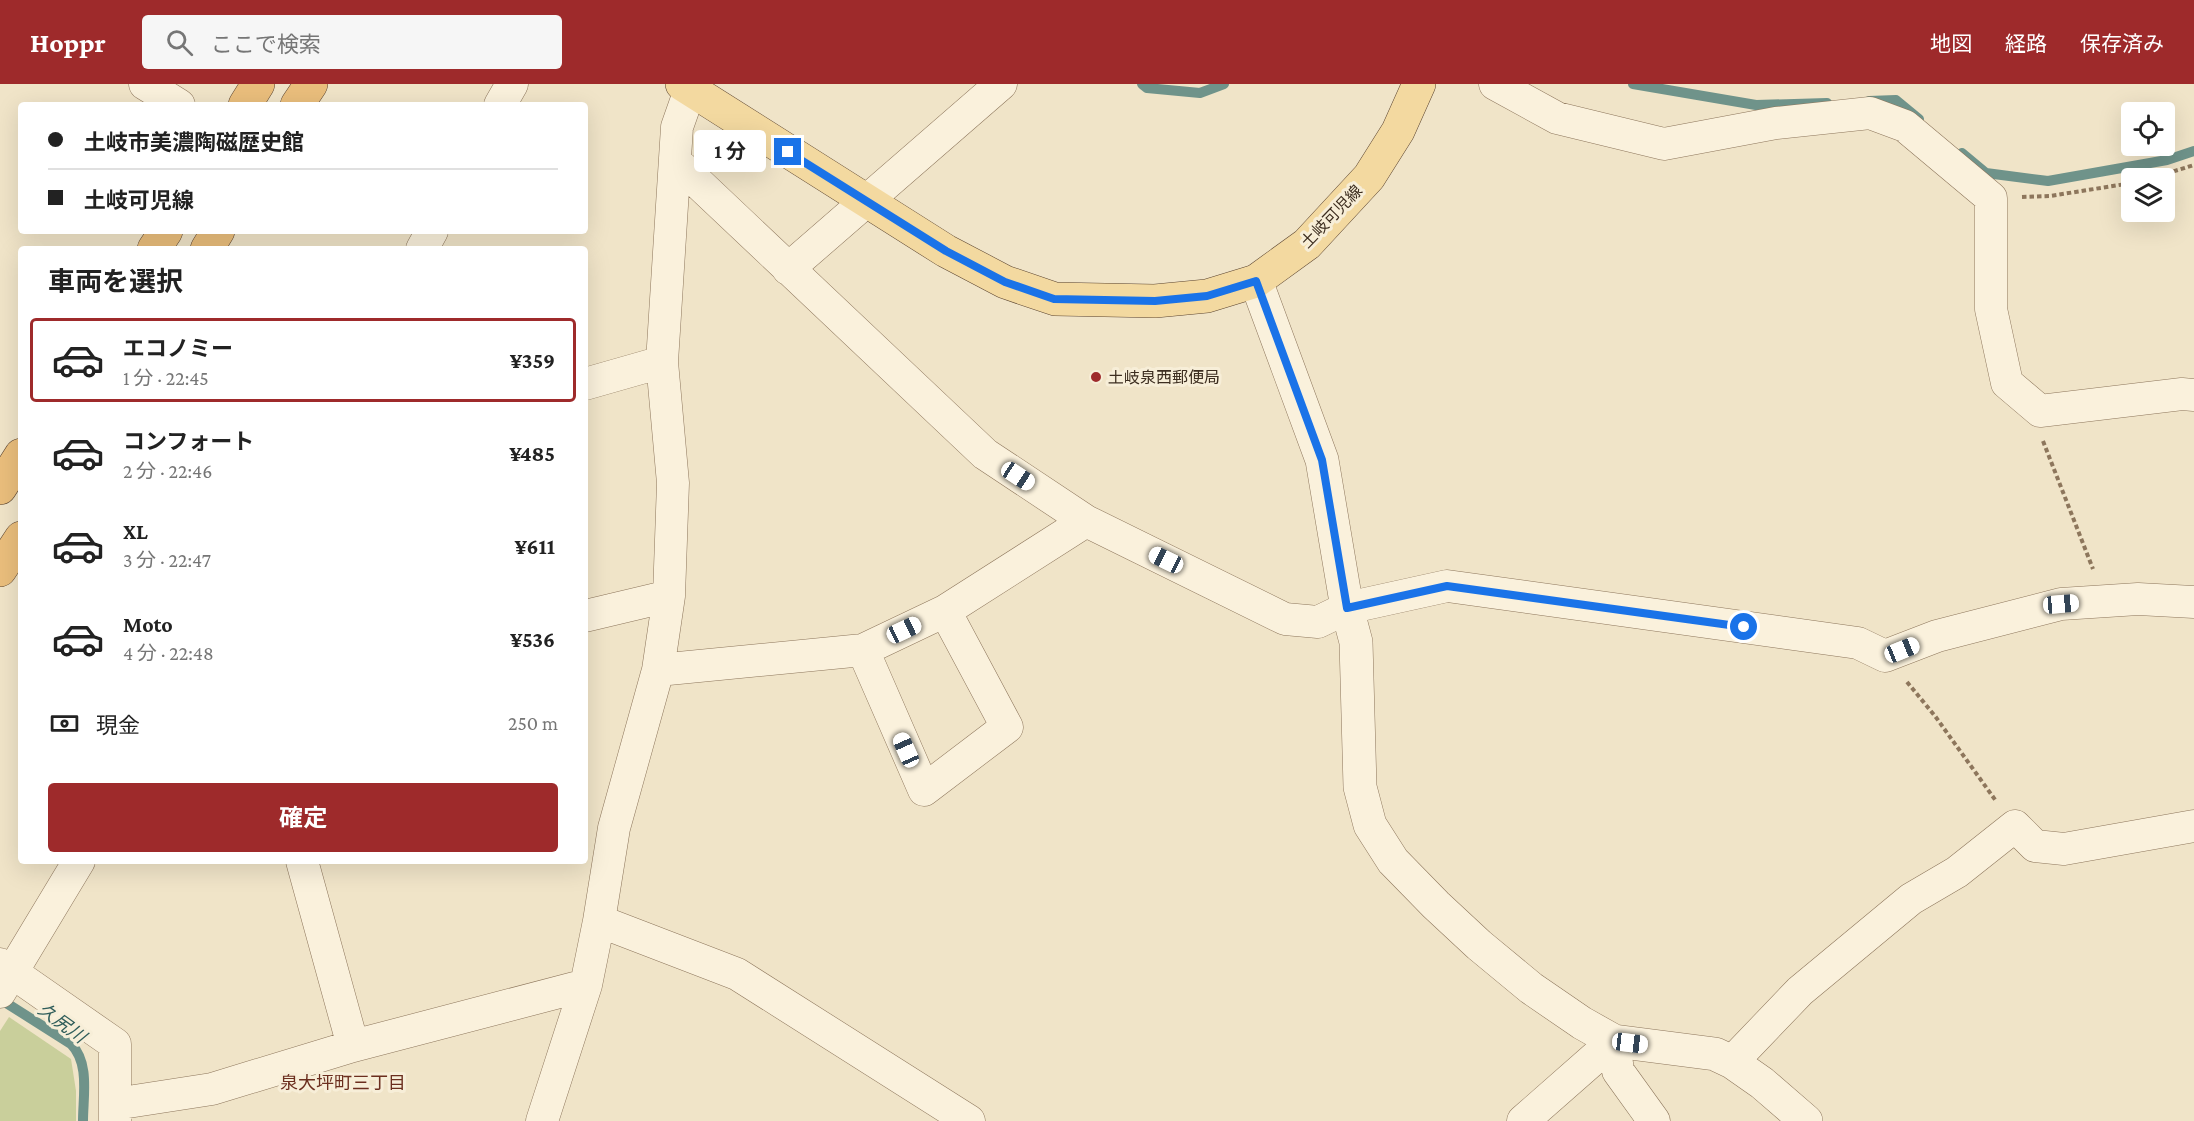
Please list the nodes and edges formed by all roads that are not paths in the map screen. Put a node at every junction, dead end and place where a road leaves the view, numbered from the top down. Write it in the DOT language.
graph roads {
  1 [pos="145,84"];
  2 [pos="258,84"];
  3 [pos="311,84"];
  4 [pos="512,84"];
  5 [pos="1001,84"];
  6 [pos="1419,84"];
  7 [pos="1495,84"];
  8 [pos="689,86"];
  9 [pos="175,102"];
  10 [pos="247,102"];
  11 [pos="299,102"];
  12 [pos="502,102"];
  13 [pos="675,161"];
  14 [pos="867,202"];
  15 [pos="788,269"];
  16 [pos="1256,281"];
  17 [pos="662,362"];
  18 [pos="588,383"];
  19 [pos="2194,395"];
  20 [pos="18,460"];
  21 [pos="0,488"];
  22 [pos="1086,521"];
  23 [pos="18,542"];
  24 [pos="0,570"];
  25 [pos="669,596"];
  26 [pos="2194,602"];
  27 [pos="1347,608"];
  28 [pos="945,611"];
  29 [pos="588,615"];
  30 [pos="863,650"];
  31 [pos="658,670"];
  32 [pos="2194,826"];
  33 [pos="77,864"];
  34 [pos="303,864"];
  35 [pos="599,921"];
  36 [pos="4,976"];
  37 [pos="586,984"];
  38 [pos="1614,1041"];
  39 [pos="353,1046"];
  40 [pos="1732,1062"];
  41 [pos="115,1113"];
  42 [pos="542,1121"];
  43 [pos="969,1121"];
  44 [pos="1523,1121"];
  45 [pos="1654,1121"];
  46 [pos="1806,1121"];
  1 -- 9 [label="street"];
  2 -- 10 [label="highway"];
  3 -- 11 [label="highway"];
  4 -- 12 [label="street"];
  5 -- 14 [label="street"];
  6 -- 16 [label="main road, 土岐可児線"];
  7 -- 19 [label="street"];
  8 -- 13 [label="street"];
  8 -- 14 [label="main road, 土岐可児線"];
  13 -- 15 [label="street"];
  13 -- 17 [label="street"];
  14 -- 15 [label="street"];
  14 -- 16 [label="main road, 土岐可児線"];
  15 -- 22 [label="street"];
  16 -- 27 [label="street"];
  17 -- 18 [label="street"];
  17 -- 25 [label="street"];
  20 -- 21 [label="highway"];
  22 -- 27 [label="street"];
  22 -- 28 [label="street"];
  23 -- 24 [label="highway"];
  25 -- 29 [label="street"];
  25 -- 31 [label="street"];
  26 -- 27 [label="street"];
  27 -- 38 [label="street"];
  28 -- 30 [label="street"];
  28 -- 30 [label="street"];
  30 -- 31 [label="street"];
  31 -- 35 [label="street"];
  32 -- 40 [label="street"];
  33 -- 36 [label="street"];
  34 -- 39 [label="street"];
  35 -- 37 [label="street"];
  35 -- 43 [label="street"];
  36 -- 41 [label="street"];
  37 -- 39 [label="street"];
  37 -- 42 [label="street"];
  38 -- 40 [label="street"];
  38 -- 44 [label="street"];
  38 -- 45 [label="street"];
  39 -- 41 [label="street"];
  40 -- 46 [label="street"];
}
